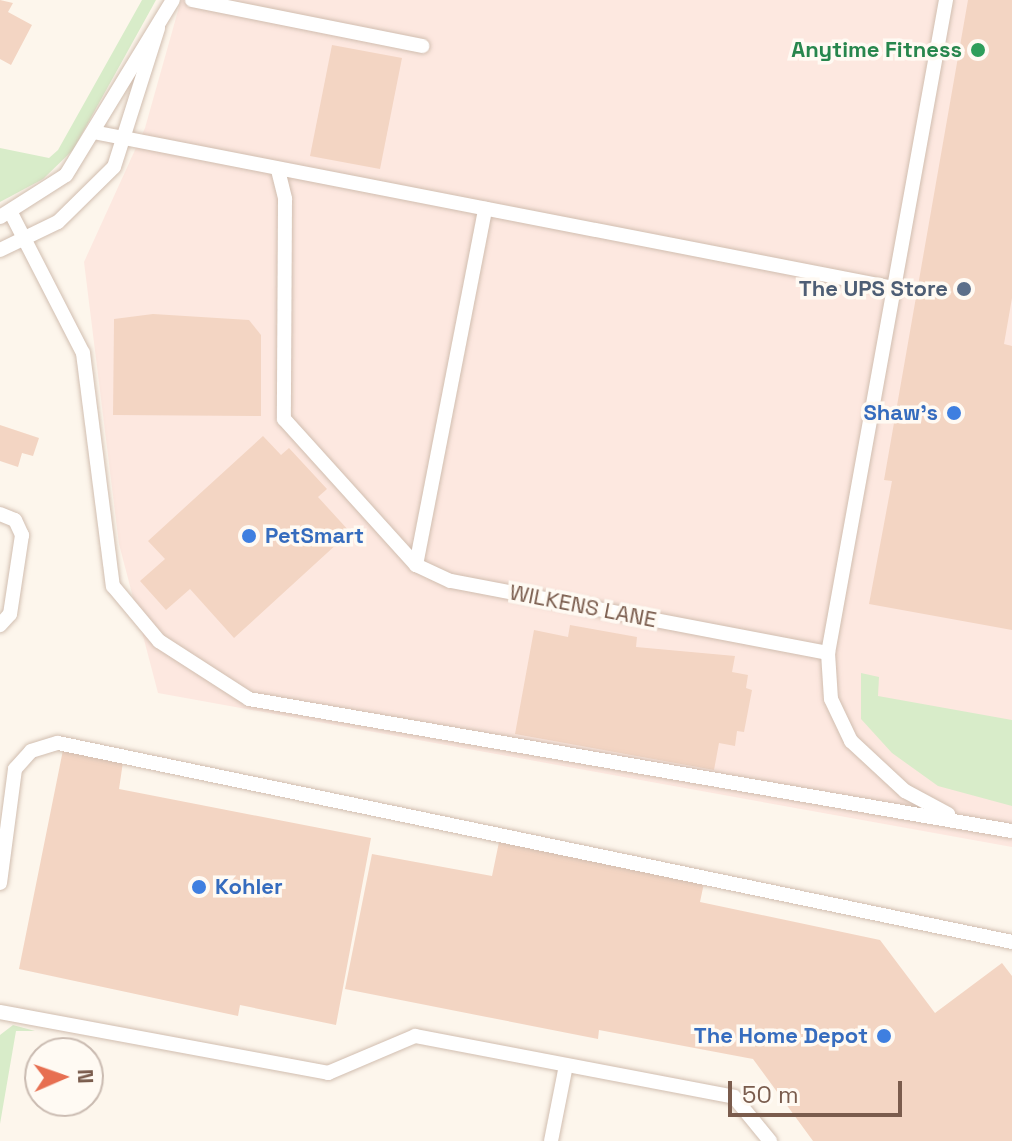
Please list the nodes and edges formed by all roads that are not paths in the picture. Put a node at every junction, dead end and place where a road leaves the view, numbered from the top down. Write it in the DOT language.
graph roads {
  1 [pos="173,0"];
  2 [pos="192,0"];
  3 [pos="946,0"];
  4 [pos="158,28"];
  5 [pos="422,46"];
  6 [pos="93,132"];
  7 [pos="126,141"];
  8 [pos="278,170"];
  9 [pos="485,209"];
  10 [pos="5,215"];
  11 [pos="27,239"];
  12 [pos="0,250"];
  13 [pos="893,288"];
  14 [pos="0,514"];
  15 [pos="416,565"];
  16 [pos="0,625"];
  17 [pos="828,653"];
  18 [pos="990,827"];
  19 [pos="1012,831"];
  20 [pos="0,883"];
  21 [pos="1012,942"];
  22 [pos="0,1012"];
  23 [pos="566,1065"];
  24 [pos="551,1141"];
  25 [pos="770,1141"];
  1 -- 4 [label="lane"];
  2 -- 5 [label="lane"];
  3 -- 13 [label="lane"];
  4 -- 6 [label="lane"];
  4 -- 7 [label="lane"];
  6 -- 7 [label="lane"];
  6 -- 10 [label="lane"];
  7 -- 8 [label="lane"];
  7 -- 11 [label="lane"];
  8 -- 9 [label="lane"];
  8 -- 15 [label="lane, WILKENS LANE"];
  9 -- 13 [label="lane"];
  9 -- 15 [label="lane"];
  10 -- 11 [label="lane"];
  11 -- 12 [label="lane"];
  11 -- 18 [label="lane"];
  13 -- 17 [label="lane"];
  14 -- 16 [label="lane"];
  15 -- 17 [label="lane, WILKENS LANE"];
  17 -- 18 [label="lane"];
  18 -- 19 [label="lane"];
  20 -- 21 [label="lane"];
  22 -- 23 [label="lane"];
  23 -- 24 [label="lane"];
  23 -- 25 [label="lane"];
}
